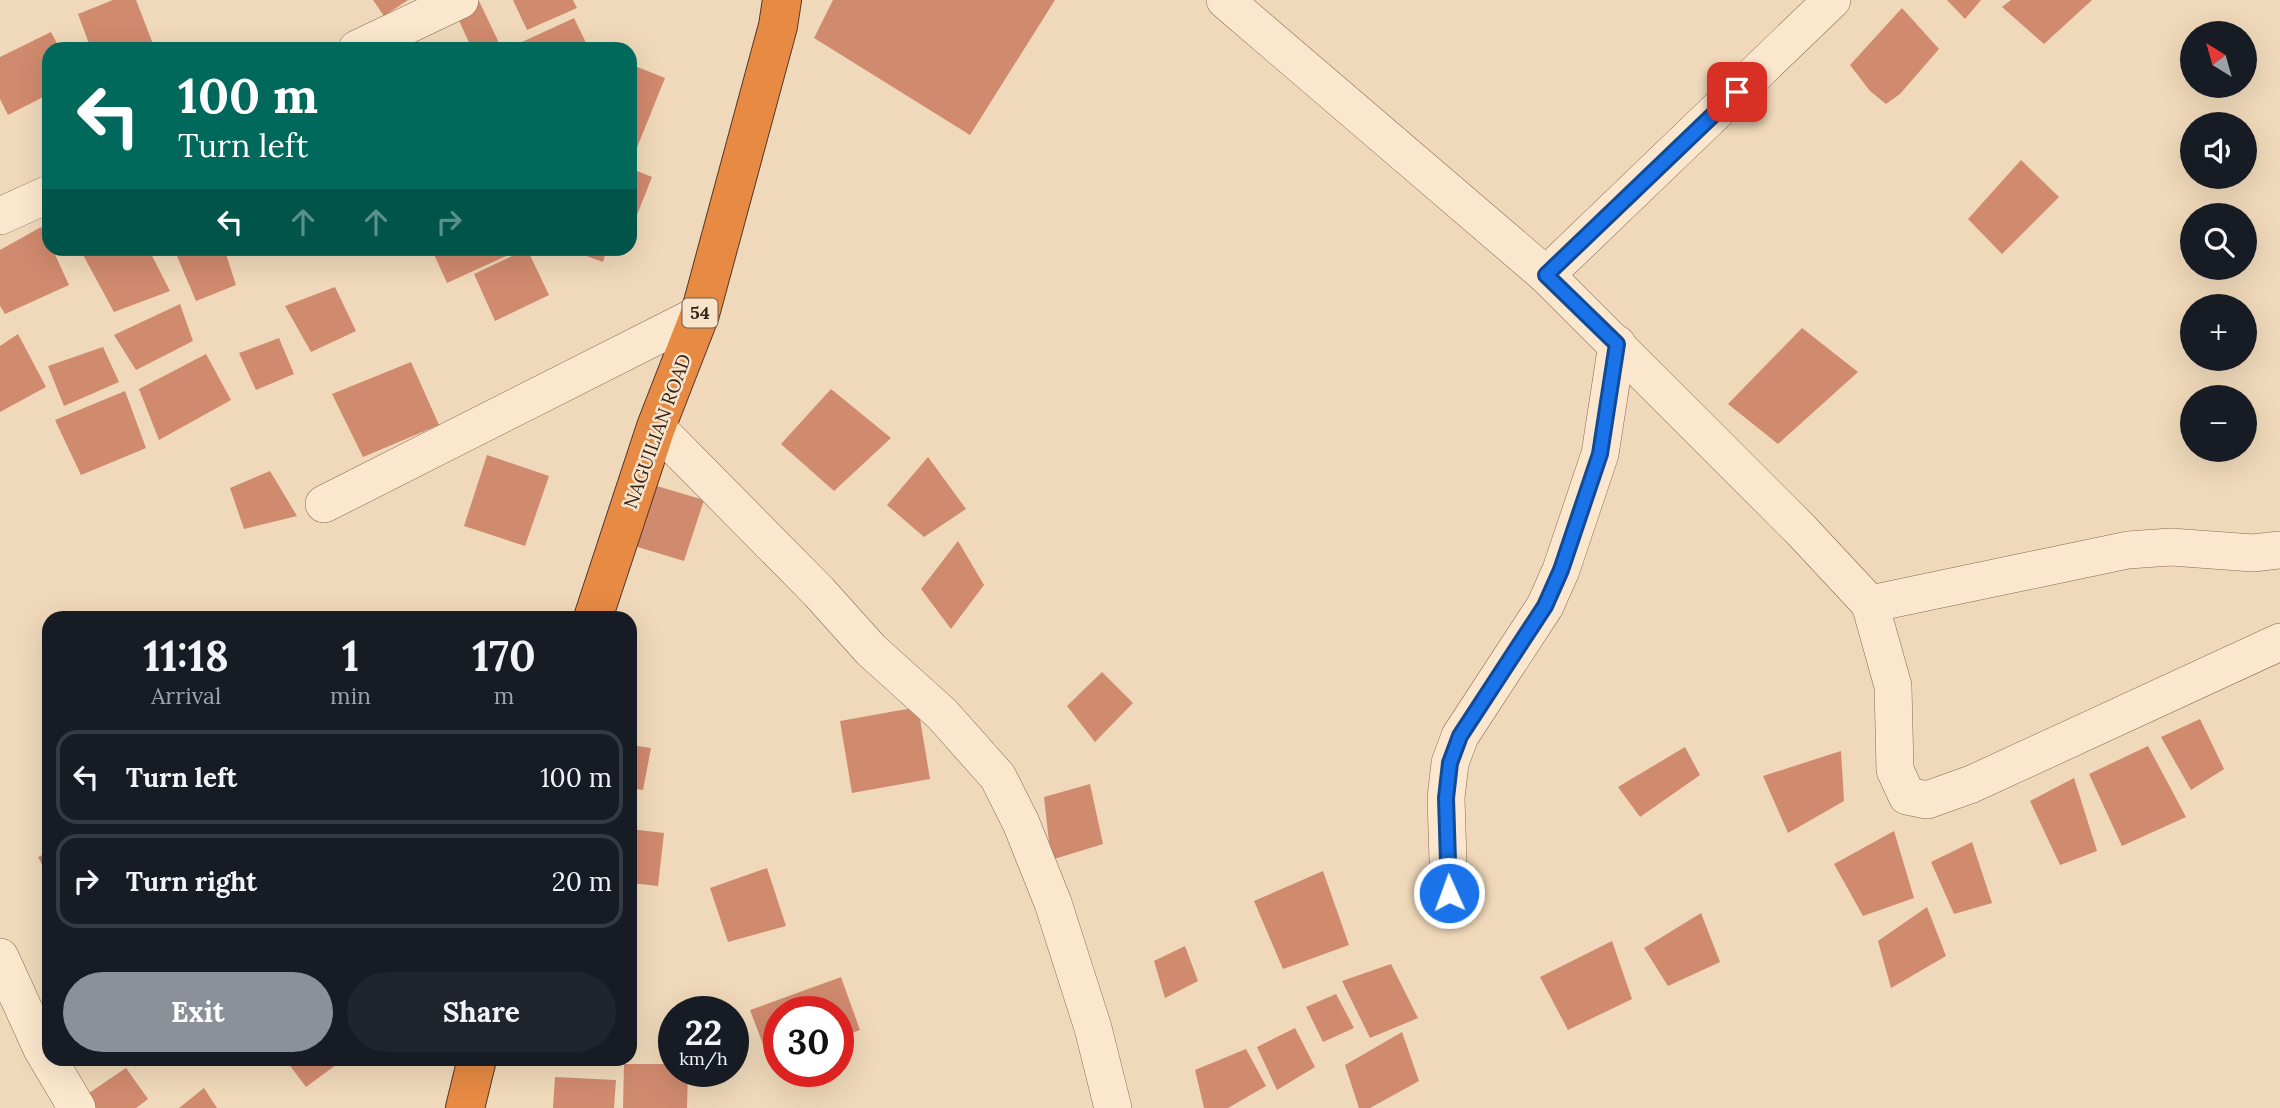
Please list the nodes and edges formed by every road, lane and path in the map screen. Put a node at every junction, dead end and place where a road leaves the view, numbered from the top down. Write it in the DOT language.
graph roads {
  1 [pos="460,0"];
  2 [pos="782,0"];
  3 [pos="1225,0"];
  4 [pos="1832,0"];
  5 [pos="372,42"];
  6 [pos="42,197"];
  7 [pos="0,216"];
  8 [pos="1546,275"];
  9 [pos="700,314"];
  10 [pos="1617,344"];
  11 [pos="656,427"];
  12 [pos="324,504"];
  13 [pos="2280,550"];
  14 [pos="1870,604"];
  15 [pos="595,611"];
  16 [pos="2280,642"];
  17 [pos="1449,893"];
  18 [pos="0,957"];
  19 [pos="42,1051"];
  20 [pos="51,1066"];
  21 [pos="475,1066"];
  22 [pos="77,1108"];
  23 [pos="465,1108"];
  24 [pos="1113,1108"];
  1 -- 5 [label="street"];
  2 -- 9 [label="highway, NAGUILIAN ROAD / 54"];
  3 -- 8 [label="street"];
  4 -- 8 [label="street"];
  6 -- 7 [label="street"];
  8 -- 10 [label="street"];
  9 -- 11 [label="highway, NAGUILIAN ROAD / 54"];
  9 -- 12 [label="street"];
  10 -- 14 [label="street"];
  10 -- 17 [label="street"];
  11 -- 15 [label="highway, NAGUILIAN ROAD / 54"];
  11 -- 24 [label="street"];
  13 -- 14 [label="street"];
  14 -- 16 [label="street"];
  18 -- 19 [label="street"];
  20 -- 22 [label="street"];
  21 -- 23 [label="highway"];
}
